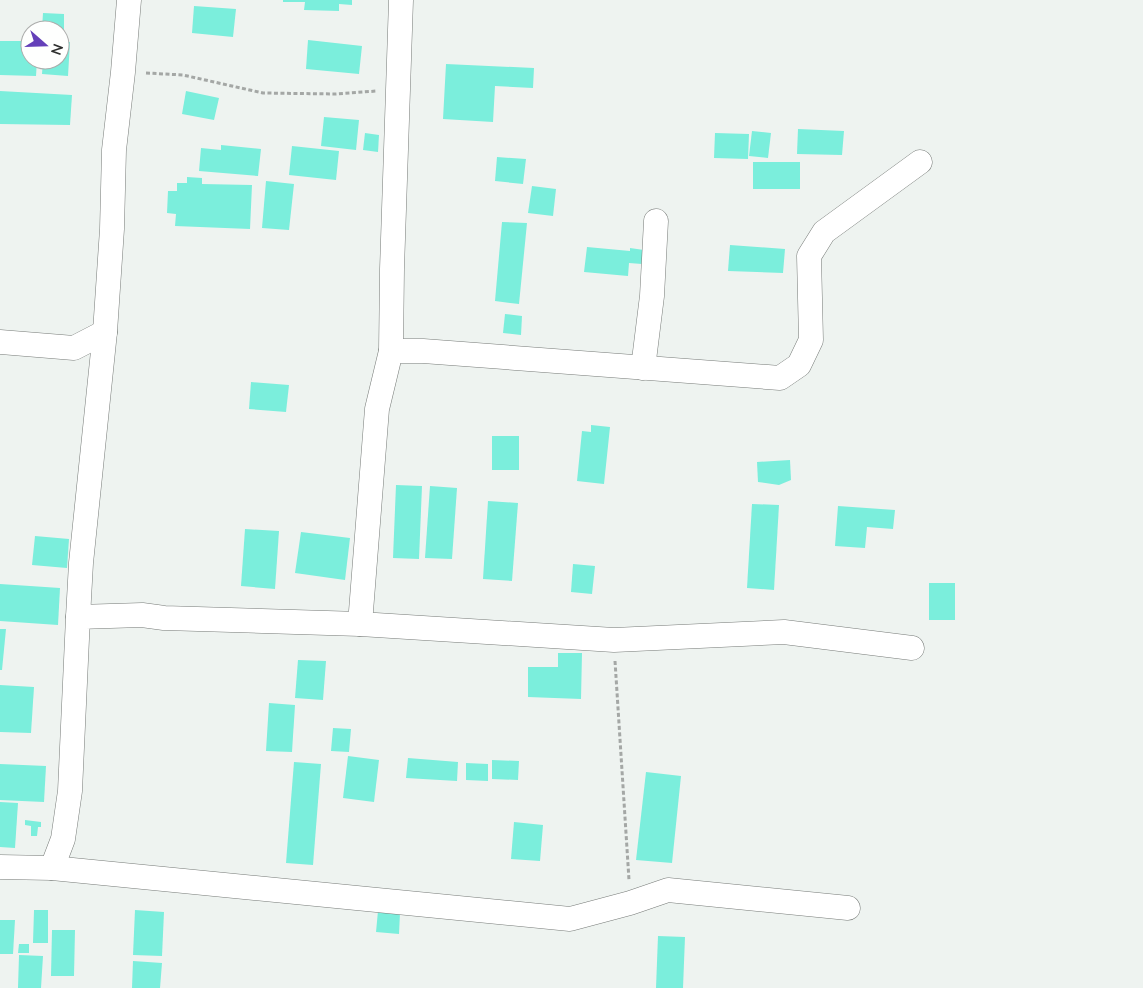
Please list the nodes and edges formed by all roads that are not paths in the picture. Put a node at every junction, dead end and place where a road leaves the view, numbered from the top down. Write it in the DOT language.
graph roads {
  1 [pos="129,0"];
  2 [pos="401,0"];
  3 [pos="920,162"];
  4 [pos="656,221"];
  5 [pos="105,332"];
  6 [pos="0,342"];
  7 [pos="391,352"];
  8 [pos="643,368"];
  9 [pos="78,617"];
  10 [pos="360,624"];
  11 [pos="912,648"];
  12 [pos="0,867"];
  13 [pos="52,868"];
  14 [pos="848,908"];
  1 -- 5 [label="street"];
  2 -- 7 [label="street"];
  3 -- 8 [label="street"];
  4 -- 8 [label="street"];
  5 -- 6 [label="street"];
  5 -- 9 [label="street"];
  7 -- 8 [label="street"];
  7 -- 10 [label="street"];
  9 -- 10 [label="street"];
  9 -- 13 [label="street"];
  10 -- 11 [label="street"];
  12 -- 13 [label="street"];
  13 -- 14 [label="street"];
}
